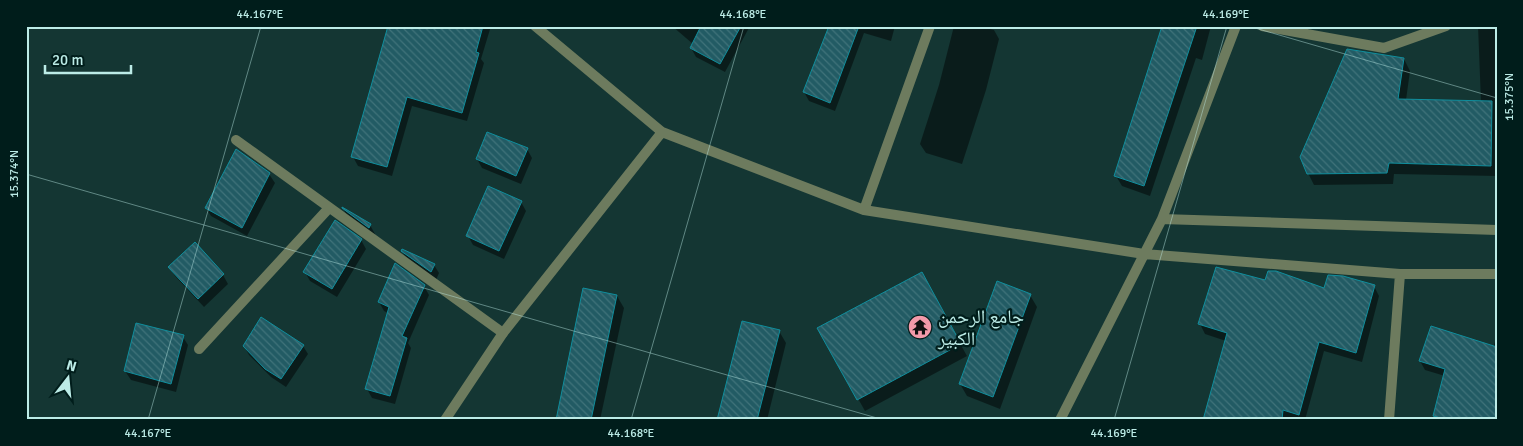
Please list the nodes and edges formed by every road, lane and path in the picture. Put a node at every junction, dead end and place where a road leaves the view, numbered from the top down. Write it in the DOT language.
graph roads {
  1 [pos="534,26"];
  2 [pos="930,26"];
  3 [pos="1236,26"];
  4 [pos="1262,26"];
  5 [pos="1446,26"];
  6 [pos="662,132"];
  7 [pos="236,140"];
  8 [pos="329,208"];
  9 [pos="864,210"];
  10 [pos="1162,219"];
  11 [pos="1497,230"];
  12 [pos="1144,254"];
  13 [pos="1400,274"];
  14 [pos="1497,274"];
  15 [pos="503,333"];
  16 [pos="199,350"];
  17 [pos="446,420"];
  18 [pos="1060,420"];
  19 [pos="1389,420"];
  1 -- 6 [label="street"];
  2 -- 9 [label="street"];
  3 -- 10 [label="street"];
  4 -- 5 [label="street"];
  6 -- 9 [label="street"];
  6 -- 15 [label="street"];
  7 -- 8 [label="street"];
  8 -- 15 [label="street"];
  8 -- 16 [label="street"];
  9 -- 12 [label="street"];
  10 -- 11 [label="street"];
  10 -- 12 [label="street"];
  12 -- 13 [label="street"];
  12 -- 18 [label="street"];
  13 -- 14 [label="street"];
  13 -- 19 [label="street"];
  15 -- 17 [label="street"];
}
